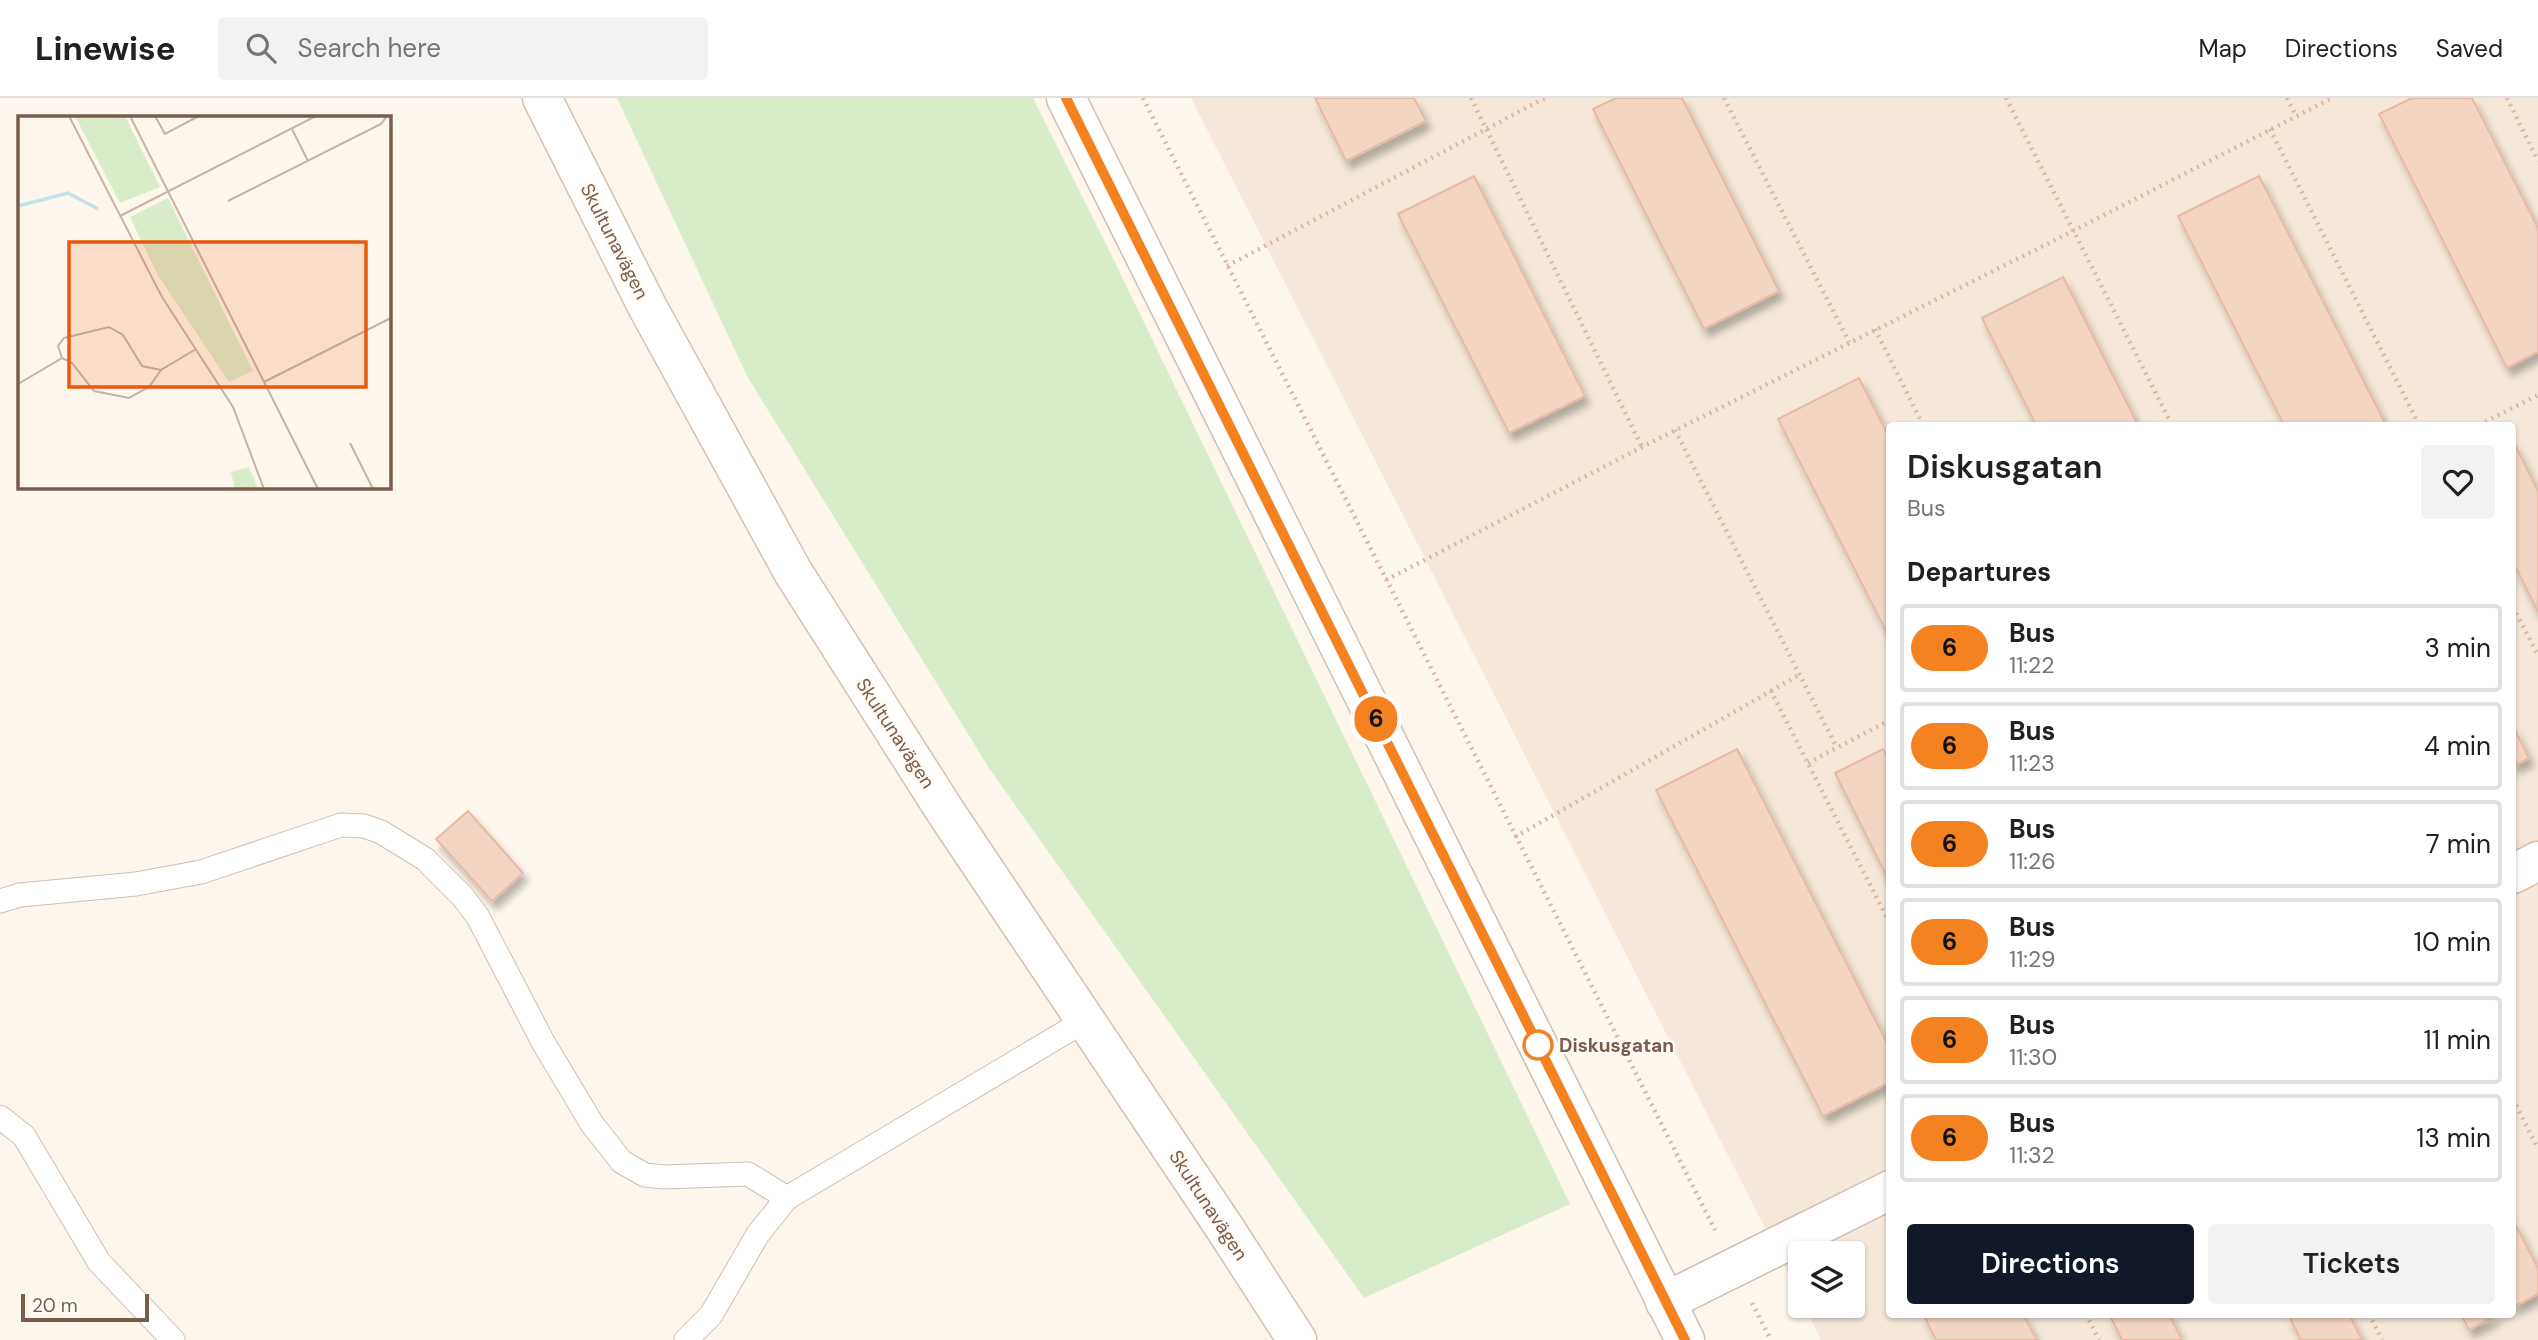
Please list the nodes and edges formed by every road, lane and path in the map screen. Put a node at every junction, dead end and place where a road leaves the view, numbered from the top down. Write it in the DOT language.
graph roads {
  1 [pos="542,98"];
  2 [pos="1066,98"];
  3 [pos="1143,98"];
  4 [pos="1471,98"];
  5 [pos="1545,98"];
  6 [pos="1724,98"];
  7 [pos="2006,98"];
  8 [pos="2287,98"];
  9 [pos="2332,98"];
  10 [pos="2507,98"];
  11 [pos="2296,116"];
  12 [pos="1487,128"];
  13 [pos="2270,129"];
  14 [pos="2538,161"];
  15 [pos="2073,231"];
  16 [pos="1227,266"];
  17 [pos="1875,329"];
  18 [pos="1849,342"];
  19 [pos="2538,395"];
  20 [pos="1922,422"];
  21 [pos="2170,422"];
  22 [pos="2417,422"];
  23 [pos="2485,422"];
  24 [pos="1675,430"];
  25 [pos="1642,447"];
  26 [pos="1386,580"];
  27 [pos="2516,613"];
  28 [pos="2538,655"];
  29 [pos="1799,675"];
  30 [pos="1770,691"];
  31 [pos="1886,722"];
  32 [pos="1837,748"];
  33 [pos="1808,763"];
  34 [pos="1515,837"];
  35 [pos="2538,861"];
  36 [pos="2516,872"];
  37 [pos="0,901"];
  38 [pos="1886,916"];
  39 [pos="1086,1020"];
  40 [pos="2516,1106"];
  41 [pos="0,1117"];
  42 [pos="2538,1149"];
  43 [pos="1886,1191"];
  44 [pos="787,1198"];
  45 [pos="1717,1234"];
  46 [pos="1665,1302"];
  47 [pos="2088,1318"];
  48 [pos="2371,1318"];
  49 [pos="173,1340"];
  50 [pos="686,1340"];
  51 [pos="1297,1340"];
  52 [pos="1685,1340"];
  53 [pos="2099,1340"];
  54 [pos="2382,1340"];
  1 -- 39 [label="street, Skultunavägen"];
  2 -- 46 [label="street"];
  3 -- 16 [label="path"];
  4 -- 12 [label="path"];
  5 -- 12 [label="path"];
  6 -- 18 [label="path"];
  7 -- 15 [label="path"];
  8 -- 11 [label="path"];
  9 -- 11 [label="path"];
  10 -- 14 [label="path"];
  11 -- 13 [label="path"];
  12 -- 16 [label="path"];
  12 -- 25 [label="path"];
  13 -- 15 [label="path"];
  13 -- 22 [label="path"];
  15 -- 17 [label="path"];
  15 -- 21 [label="path"];
  16 -- 26 [label="path"];
  17 -- 18 [label="path"];
  17 -- 20 [label="path"];
  18 -- 24 [label="path"];
  19 -- 23 [label="path"];
  24 -- 25 [label="path"];
  24 -- 29 [label="path"];
  25 -- 26 [label="path"];
  26 -- 34 [label="path"];
  27 -- 28 [label="path"];
  29 -- 30 [label="path"];
  29 -- 32 [label="path"];
  30 -- 33 [label="path"];
  30 -- 34 [label="path"];
  31 -- 32 [label="path"];
  32 -- 33 [label="path"];
  33 -- 38 [label="path"];
  34 -- 45 [label="path"];
  35 -- 36 [label="street"];
  37 -- 44 [label="lane"];
  39 -- 44 [label="lane"];
  39 -- 51 [label="street, Skultunavägen"];
  40 -- 42 [label="path"];
  41 -- 49 [label="lane"];
  43 -- 46 [label="street"];
  44 -- 50 [label="lane"];
  46 -- 52 [label="street"];
  47 -- 53 [label="path"];
  48 -- 54 [label="path"];
}
